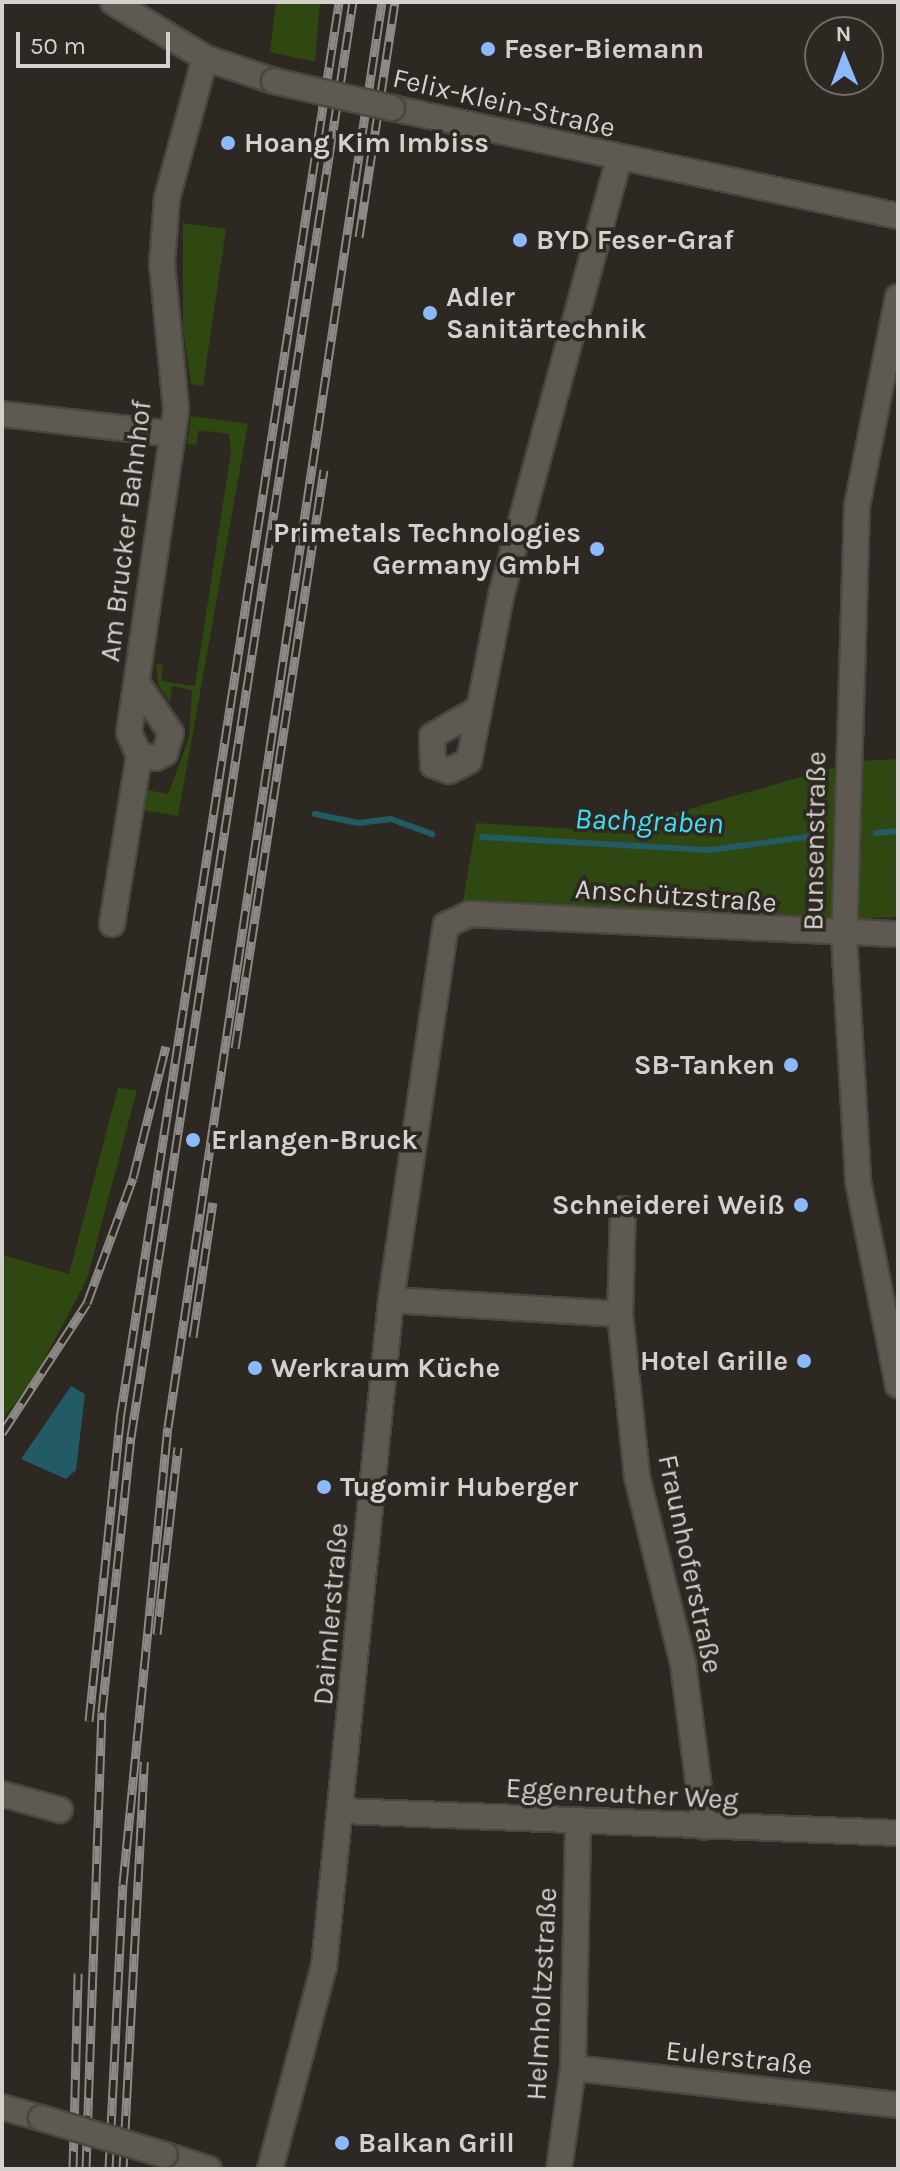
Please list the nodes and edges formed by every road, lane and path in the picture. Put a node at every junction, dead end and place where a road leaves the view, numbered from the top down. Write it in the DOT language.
graph roads {
  1 [pos="113,2"];
  2 [pos="205,58"];
  3 [pos="619,159"];
  4 [pos="898,216"];
  5 [pos="898,297"];
  6 [pos="2,414"];
  7 [pos="173,434"];
  8 [pos="137,683"];
  9 [pos="479,709"];
  10 [pos="139,755"];
  11 [pos="113,913"];
  12 [pos="451,920"];
  13 [pos="898,934"];
  14 [pos="844,935"];
  15 [pos="623,1209"];
  16 [pos="391,1300"];
  17 [pos="620,1314"];
  18 [pos="898,1385"];
  19 [pos="2,1794"];
  20 [pos="60,1810"];
  21 [pos="343,1811"];
  22 [pos="578,1821"];
  23 [pos="704,1827"];
  24 [pos="898,1833"];
  25 [pos="573,2068"];
  26 [pos="898,2105"];
  27 [pos="8,2108"];
  28 [pos="209,2169"];
  29 [pos="270,2169"];
  30 [pos="559,2169"];
  1 -- 2 [label="street, Felix-Klein-Straße"];
  2 -- 3 [label="street, Felix-Klein-Straße, bridge"];
  2 -- 7 [label="street, Am Brucker Bahnhof"];
  3 -- 4 [label="street, Felix-Klein-Straße"];
  3 -- 9 [label="street"];
  5 -- 14 [label="street, Bunsenstraße"];
  6 -- 7 [label="street"];
  7 -- 8 [label="street, Am Brucker Bahnhof"];
  8 -- 10 [label="street, Am Brucker Bahnhof"];
  8 -- 10 [label="street, Am Brucker Bahnhof"];
  10 -- 11 [label="street, Am Brucker Bahnhof"];
  12 -- 14 [label="street, Anschützstraße"];
  12 -- 16 [label="street, Daimlerstraße"];
  13 -- 14 [label="street, Anschützstraße"];
  14 -- 18 [label="street, Bunsenstraße"];
  15 -- 17 [label="street, Fraunhoferstraße"];
  16 -- 17 [label="street"];
  16 -- 21 [label="street, Daimlerstraße"];
  17 -- 23 [label="street, Fraunhoferstraße"];
  19 -- 20 [label="street"];
  21 -- 22 [label="street, Eggenreuther Weg"];
  21 -- 29 [label="street, Daimlerstraße"];
  22 -- 23 [label="street, Eggenreuther Weg"];
  22 -- 25 [label="street, Helmholtzstraße"];
  23 -- 24 [label="street, Eggenreuther Weg"];
  25 -- 26 [label="street, Eulerstraße"];
  25 -- 30 [label="street, Helmholtzstraße"];
  27 -- 28 [label="street, bridge"];
}
